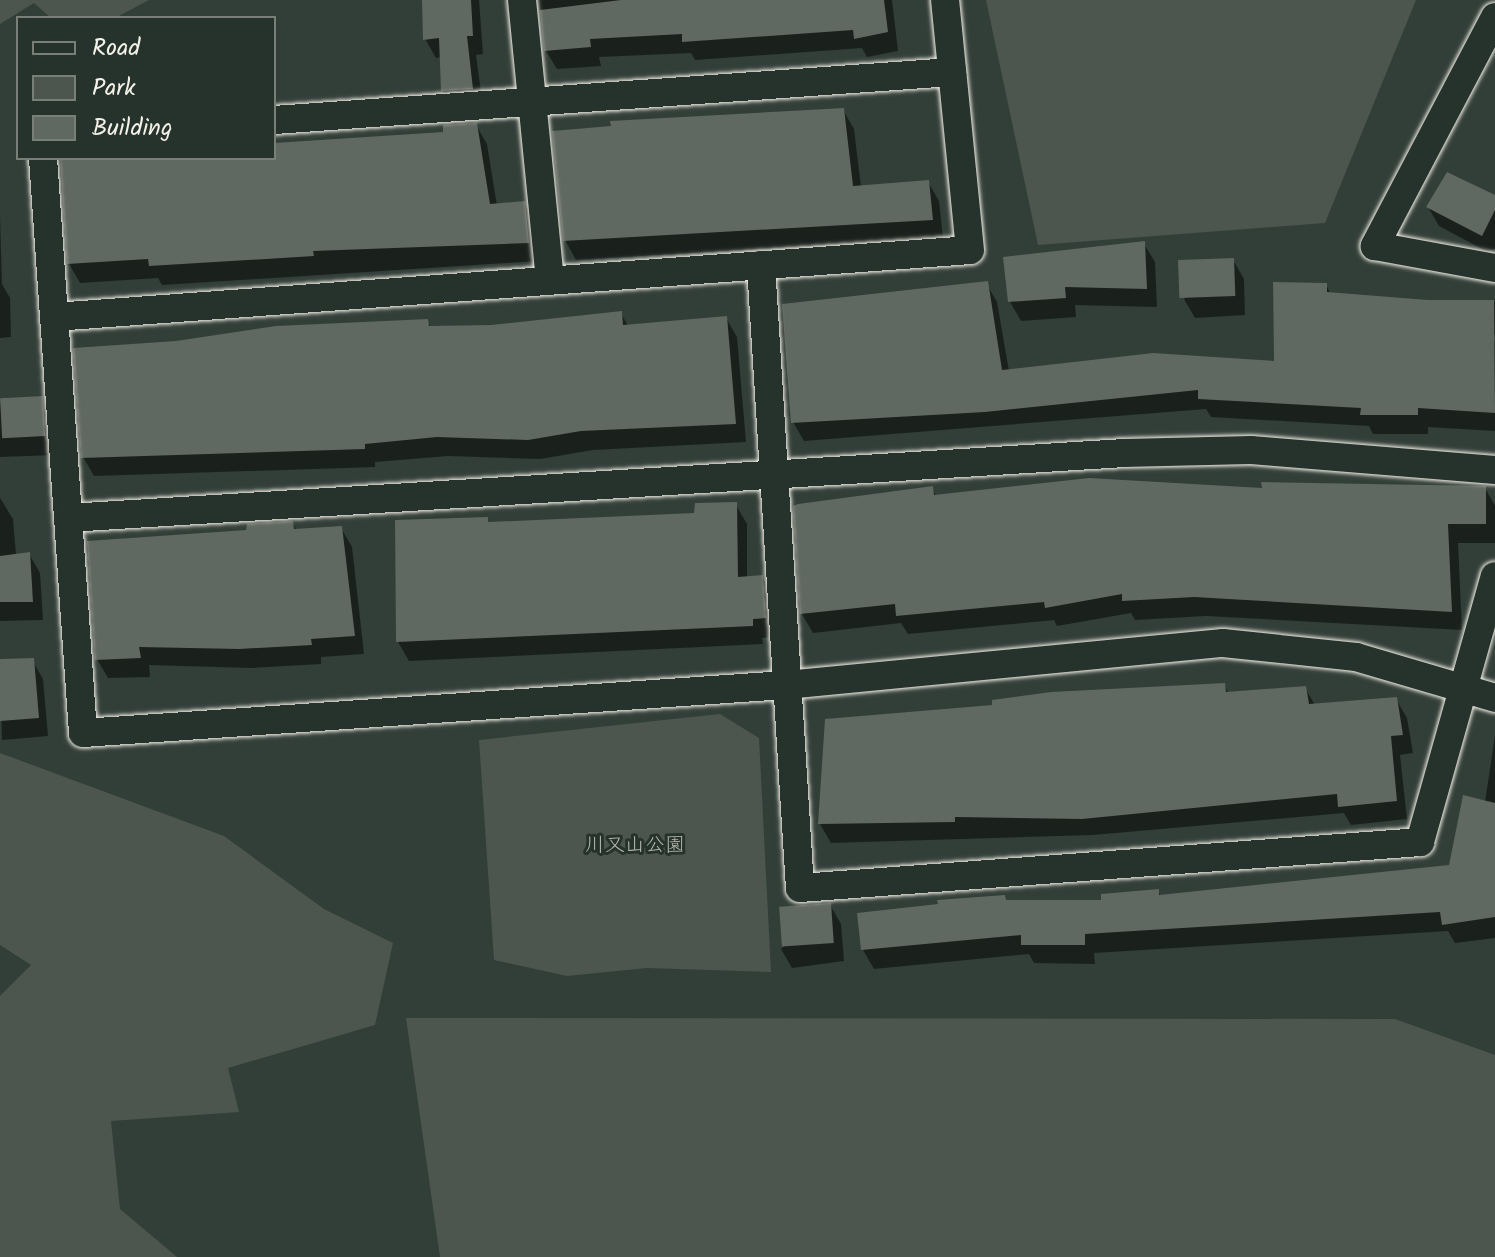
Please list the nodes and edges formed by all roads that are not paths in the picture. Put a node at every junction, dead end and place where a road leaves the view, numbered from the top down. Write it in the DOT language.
graph roads {
  1 [pos="522,0"];
  2 [pos="945,0"];
  3 [pos="1495,17"];
  4 [pos="952,72"];
  5 [pos="532,102"];
  6 [pos="276,120"];
  7 [pos="43,160"];
  8 [pos="761,265"];
  9 [pos="1495,268"];
  10 [pos="550,280"];
  11 [pos="54,317"];
  12 [pos="1495,470"];
  13 [pos="775,475"];
  14 [pos="68,518"];
  15 [pos="1495,576"];
  16 [pos="786,685"];
  17 [pos="1464,690"];
  18 [pos="1495,698"];
  1 -- 5 [label="street"];
  2 -- 4 [label="street"];
  3 -- 9 [label="street"];
  4 -- 5 [label="street"];
  4 -- 8 [label="street"];
  5 -- 6 [label="street"];
  5 -- 10 [label="street"];
  7 -- 11 [label="street"];
  8 -- 10 [label="street"];
  8 -- 13 [label="street"];
  10 -- 11 [label="street"];
  11 -- 14 [label="street"];
  12 -- 13 [label="street"];
  13 -- 14 [label="street"];
  13 -- 16 [label="street"];
  14 -- 16 [label="street"];
  15 -- 17 [label="street"];
  16 -- 17 [label="street"];
  16 -- 17 [label="street"];
  17 -- 18 [label="street"];
}
